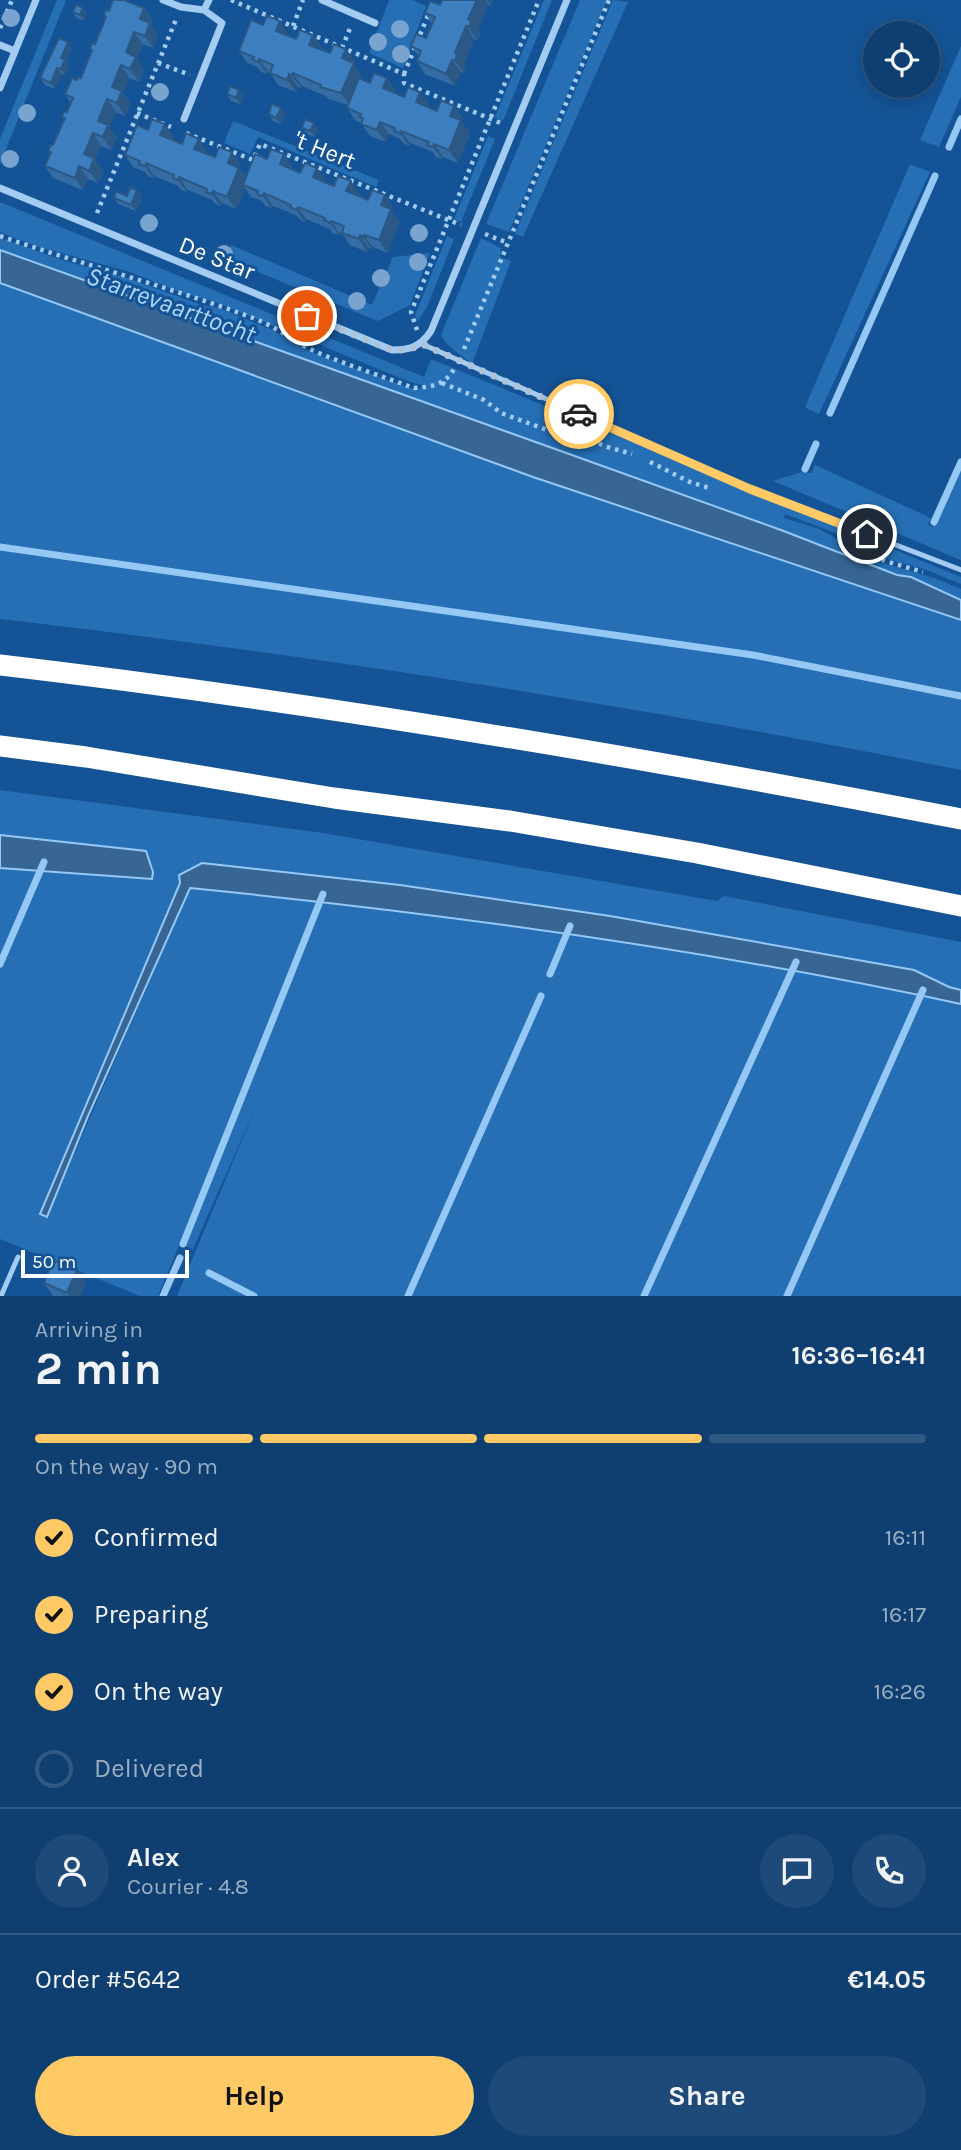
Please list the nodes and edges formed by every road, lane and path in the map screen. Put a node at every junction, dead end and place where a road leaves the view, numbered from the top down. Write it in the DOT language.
graph roads {
  1 [pos="12,0"];
  2 [pos="36,0"];
  3 [pos="163,0"];
  4 [pos="209,0"];
  5 [pos="231,0"];
  6 [pos="303,0"];
  7 [pos="321,0"];
  8 [pos="539,0"];
  9 [pos="567,0"];
  10 [pos="609,0"];
  11 [pos="181,7"];
  12 [pos="204,10"];
  13 [pos="430,10"];
  14 [pos="355,14"];
  15 [pos="375,23"];
  16 [pos="293,26"];
  17 [pos="0,28"];
  18 [pos="0,45"];
  19 [pos="342,48"];
  20 [pos="15,51"];
  21 [pos="158,63"];
  22 [pos="404,74"];
  23 [pos="200,79"];
  24 [pos="0,88"];
  25 [pos="137,113"];
  26 [pos="184,119"];
  27 [pos="490,119"];
  28 [pos="513,128"];
  29 [pos="0,188"];
  30 [pos="448,221"];
  31 [pos="91,227"];
  32 [pos="472,229"];
  33 [pos="0,236"];
  34 [pos="508,243"];
  35 [pos="422,344"];
  36 [pos="459,362"];
  37 [pos="441,383"];
  38 [pos="634,454"];
  39 [pos="645,460"];
  40 [pos="712,489"];
  41 [pos="961,570"];
  42 [pos="0,665"];
  43 [pos="0,746"];
  44 [pos="961,819"];
  45 [pos="961,906"];
  46 [pos="18,1257"];
  47 [pos="1,1296"];
  1 -- 17 [label="path"];
  2 -- 20 [label="street"];
  3 -- 11 [label="street"];
  4 -- 12 [label="street"];
  5 -- 16 [label="path"];
  6 -- 16 [label="path"];
  7 -- 14 [label="street"];
  8 -- 27 [label="path"];
  9 -- 28 [label="street"];
  10 -- 34 [label="path"];
  11 -- 12 [label="street"];
  11 -- 21 [label="path"];
  12 -- 23 [label="street"];
  13 -- 22 [label="path"];
  14 -- 15 [label="street"];
  14 -- 19 [label="path"];
  16 -- 19 [label="path"];
  18 -- 20 [label="street"];
  19 -- 22 [label="path"];
  20 -- 24 [label="street"];
  21 -- 23 [label="path"];
  21 -- 25 [label="path"];
  22 -- 27 [label="path"];
  23 -- 26 [label="street"];
  25 -- 30 [label="path, 't Hert"];
  25 -- 31 [label="path"];
  27 -- 28 [label="path"];
  27 -- 30 [label="path"];
  28 -- 32 [label="street"];
  29 -- 31 [label="street, De Star"];
  30 -- 32 [label="path, 't Hert"];
  30 -- 35 [label="path"];
  31 -- 35 [label="street, De Star"];
  32 -- 34 [label="path, 't Hert"];
  32 -- 35 [label="street"];
  33 -- 37 [label="path"];
  34 -- 36 [label="path"];
  35 -- 36 [label="lane"];
  36 -- 37 [label="path"];
  36 -- 41 [label="lane"];
  37 -- 38 [label="path"];
  39 -- 40 [label="path"];
  42 -- 44 [label="highway"];
  43 -- 45 [label="highway"];
  46 -- 47 [label="lane"];
}
